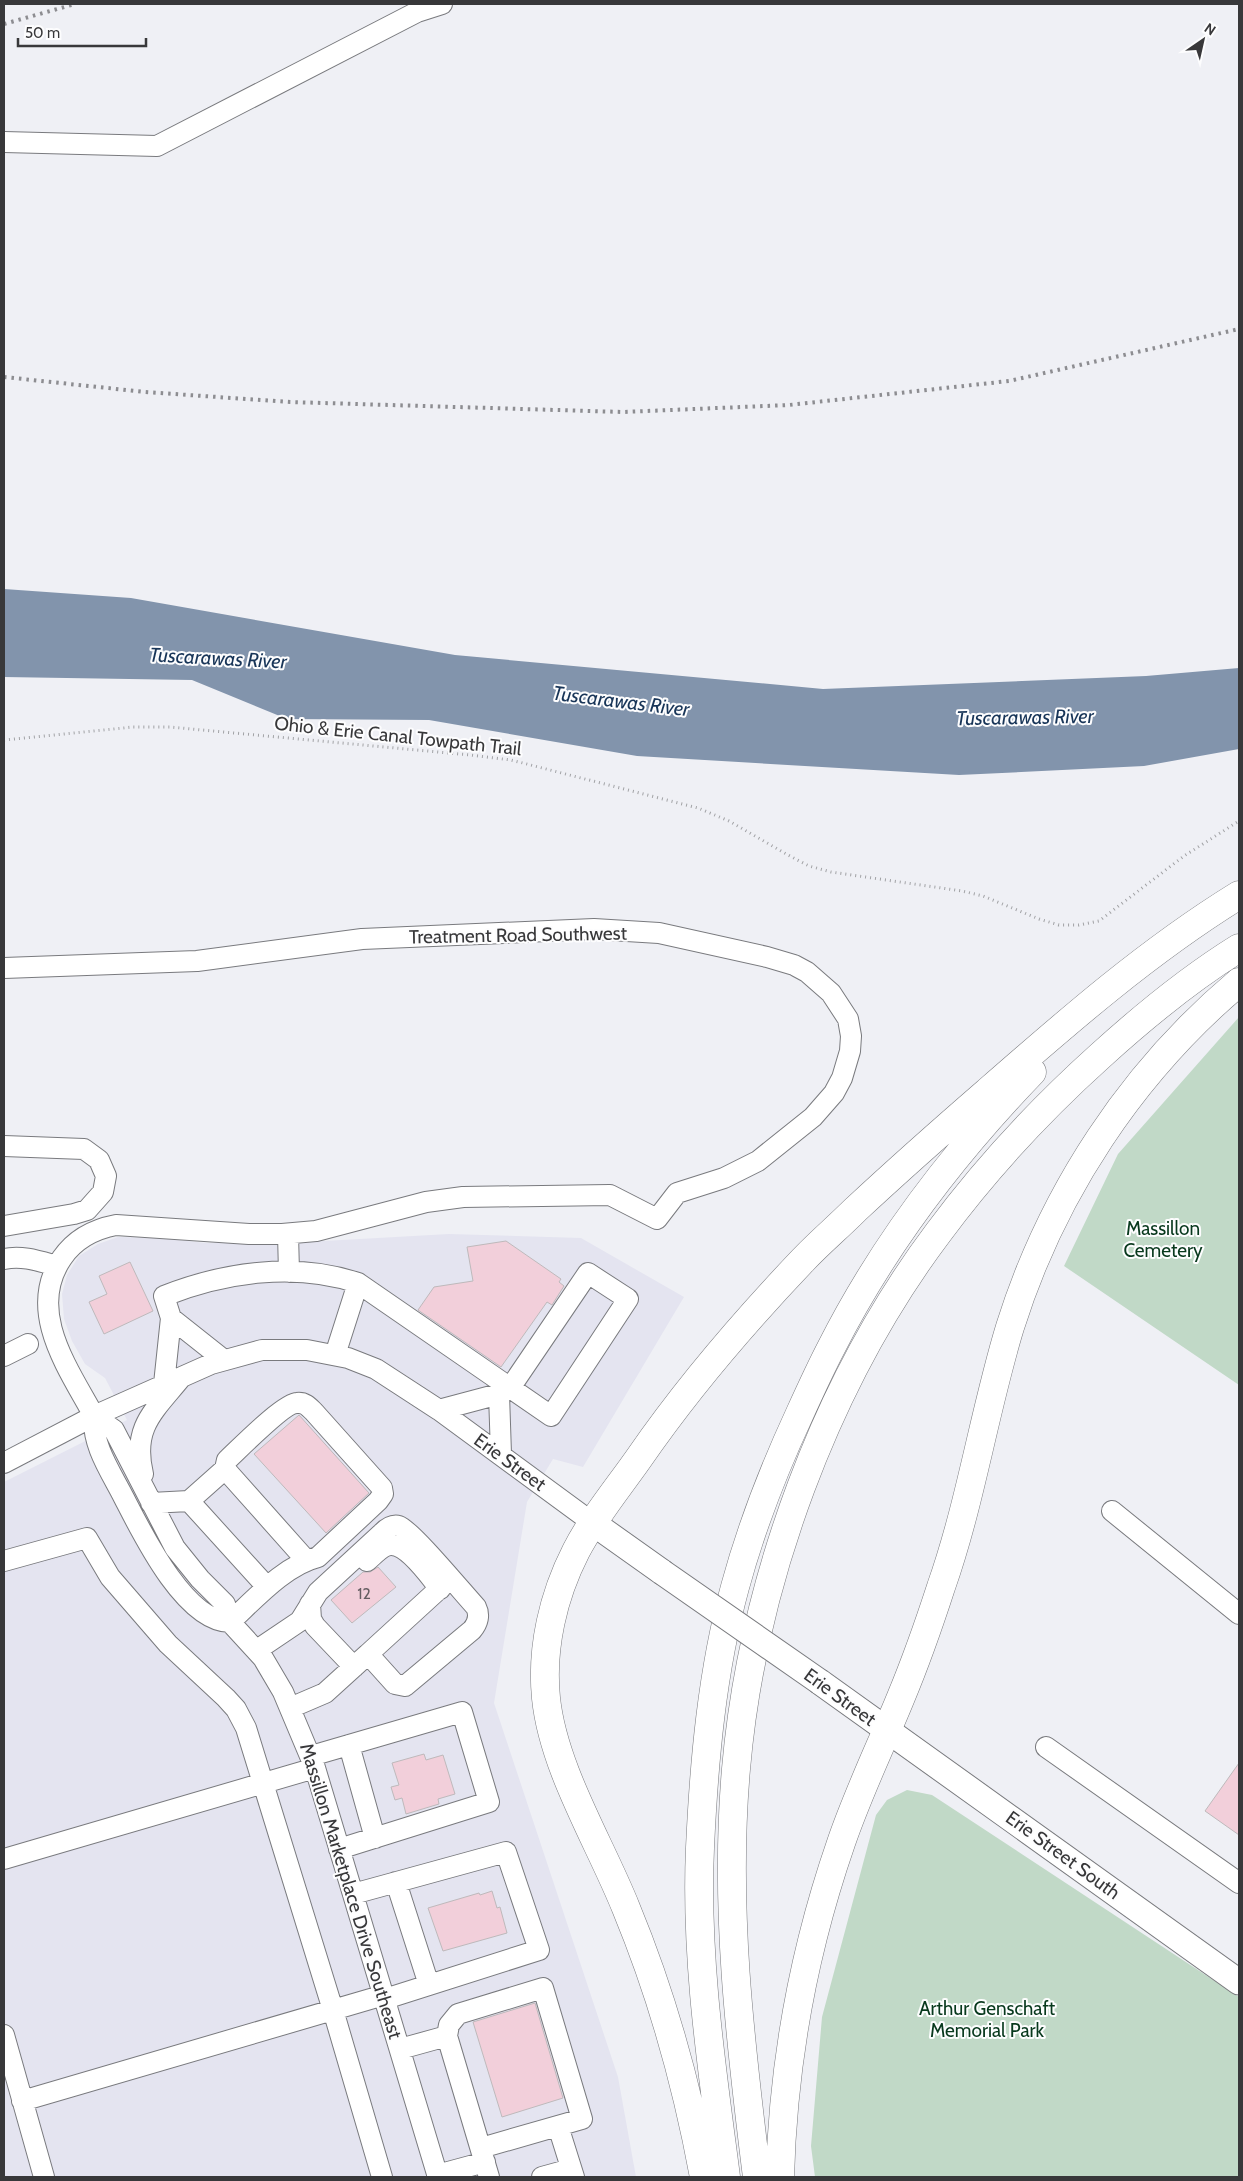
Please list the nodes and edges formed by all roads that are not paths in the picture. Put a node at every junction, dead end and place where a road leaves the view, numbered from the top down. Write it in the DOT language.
graph roads {
  1 [pos="442,4"];
  2 [pos="4,142"];
  3 [pos="1239,894"];
  4 [pos="1239,910"];
  5 [pos="1239,948"];
  6 [pos="4,968"];
  7 [pos="1239,982"];
  8 [pos="4,1146"];
  9 [pos="4,1226"];
  10 [pos="288,1234"];
  11 [pos="4,1259"];
  12 [pos="57,1266"];
  13 [pos="289,1272"];
  14 [pos="358,1283"];
  15 [pos="170,1318"];
  16 [pos="28,1344"];
  17 [pos="335,1355"];
  18 [pos="4,1356"];
  19 [pos="224,1360"];
  20 [pos="183,1376"];
  21 [pos="164,1384"];
  22 [pos="505,1389"];
  23 [pos="438,1410"];
  24 [pos="94,1416"];
  25 [pos="501,1454"];
  26 [pos="4,1463"];
  27 [pos="226,1469"];
  28 [pos="149,1500"];
  29 [pos="189,1501"];
  30 [pos="1112,1511"];
  31 [pos="593,1523"];
  32 [pos="306,1560"];
  33 [pos="4,1561"];
  34 [pos="445,1584"];
  35 [pos="268,1587"];
  36 [pos="310,1604"];
  37 [pos="1239,1614"];
  38 [pos="230,1622"];
  39 [pos="257,1650"];
  40 [pos="361,1661"];
  41 [pos="290,1708"];
  42 [pos="886,1730"];
  43 [pos="349,1745"];
  44 [pos="1046,1747"];
  45 [pos="313,1762"];
  46 [pos="264,1784"];
  47 [pos="375,1838"];
  48 [pos="339,1849"];
  49 [pos="4,1860"];
  50 [pos="396,1882"];
  51 [pos="1239,1884"];
  52 [pos="353,1894"];
  53 [pos="1239,1981"];
  54 [pos="429,1985"];
  55 [pos="384,1997"];
  56 [pos="333,2010"];
  57 [pos="4,2035"];
  58 [pos="447,2036"];
  59 [pos="400,2050"];
  60 [pos="22,2101"];
  61 [pos="558,2126"];
  62 [pos="485,2163"];
  63 [pos="572,2173"];
  64 [pos="438,2176"];
  65 [pos="44,2177"];
  66 [pos="382,2177"];
  67 [pos="542,2177"];
  68 [pos="704,2177"];
  69 [pos="726,2177"];
  70 [pos="757,2177"];
  71 [pos="780,2177"];
  1 -- 2 [label="street"];
  3 -- 31 [label="highway"];
  4 -- 69 [label="highway"];
  5 -- 70 [label="highway"];
  6 -- 10 [label="street, Treatment Road Southwest"];
  7 -- 42 [label="highway"];
  8 -- 9 [label="street"];
  10 -- 12 [label="street, Treatment Road Southwest"];
  10 -- 13 [label="street"];
  11 -- 12 [label="street"];
  12 -- 24 [label="street, Treatment Road Southwest"];
  13 -- 14 [label="street"];
  13 -- 15 [label="street"];
  14 -- 17 [label="street"];
  14 -- 22 [label="street"];
  15 -- 19 [label="street"];
  15 -- 21 [label="street"];
  16 -- 18 [label="street"];
  17 -- 19 [label="street, Erie Street"];
  17 -- 23 [label="street, Erie Street"];
  19 -- 20 [label="street, Erie Street"];
  20 -- 21 [label="street, Erie Street"];
  20 -- 28 [label="street"];
  21 -- 24 [label="street, Erie Street"];
  22 -- 22 [label="street"];
  22 -- 23 [label="street"];
  22 -- 25 [label="street"];
  23 -- 25 [label="street, Erie Street"];
  24 -- 26 [label="street, Erie Street"];
  24 -- 28 [label="street, Massillon Marketplace Drive Southeast"];
  24 -- 38 [label="street, Massillon Marketplace Drive Southeast"];
  25 -- 31 [label="street, Erie Street"];
  27 -- 29 [label="street"];
  27 -- 32 [label="street"];
  27 -- 32 [label="street"];
  28 -- 29 [label="street"];
  28 -- 38 [label="street, Massillon Marketplace Drive Southeast"];
  29 -- 35 [label="street"];
  30 -- 37 [label="street"];
  31 -- 42 [label="main road, Erie Street, bridge"];
  31 -- 68 [label="highway"];
  32 -- 35 [label="street"];
  33 -- 46 [label="street"];
  34 -- 36 [label="street"];
  34 -- 40 [label="street"];
  34 -- 40 [label="street"];
  35 -- 38 [label="street"];
  36 -- 39 [label="street"];
  36 -- 40 [label="street"];
  38 -- 39 [label="street, Massillon Marketplace Drive Southeast"];
  39 -- 41 [label="street, Massillon Marketplace Drive Southeast"];
  40 -- 41 [label="street"];
  41 -- 45 [label="street, Massillon Marketplace Drive Southeast"];
  42 -- 53 [label="main road, Erie Street South"];
  42 -- 71 [label="highway"];
  43 -- 45 [label="street"];
  43 -- 47 [label="street"];
  43 -- 47 [label="street"];
  44 -- 51 [label="street"];
  45 -- 46 [label="street"];
  45 -- 48 [label="street, Massillon Marketplace Drive Southeast"];
  46 -- 49 [label="street"];
  46 -- 56 [label="street"];
  47 -- 48 [label="street"];
  48 -- 52 [label="street, Massillon Marketplace Drive Southeast"];
  50 -- 52 [label="street"];
  50 -- 54 [label="street"];
  50 -- 54 [label="street"];
  52 -- 55 [label="street, Massillon Marketplace Drive Southeast"];
  54 -- 55 [label="street"];
  55 -- 56 [label="street"];
  55 -- 59 [label="street, Massillon Marketplace Drive Southeast"];
  56 -- 60 [label="street"];
  56 -- 66 [label="street"];
  57 -- 60 [label="street"];
  58 -- 59 [label="street"];
  58 -- 61 [label="street"];
  58 -- 62 [label="street"];
  59 -- 64 [label="street, Massillon Marketplace Drive Southeast"];
  60 -- 65 [label="street"];
  61 -- 62 [label="street"];
  61 -- 63 [label="street"];
  62 -- 64 [label="street"];
  63 -- 67 [label="street"];
}
